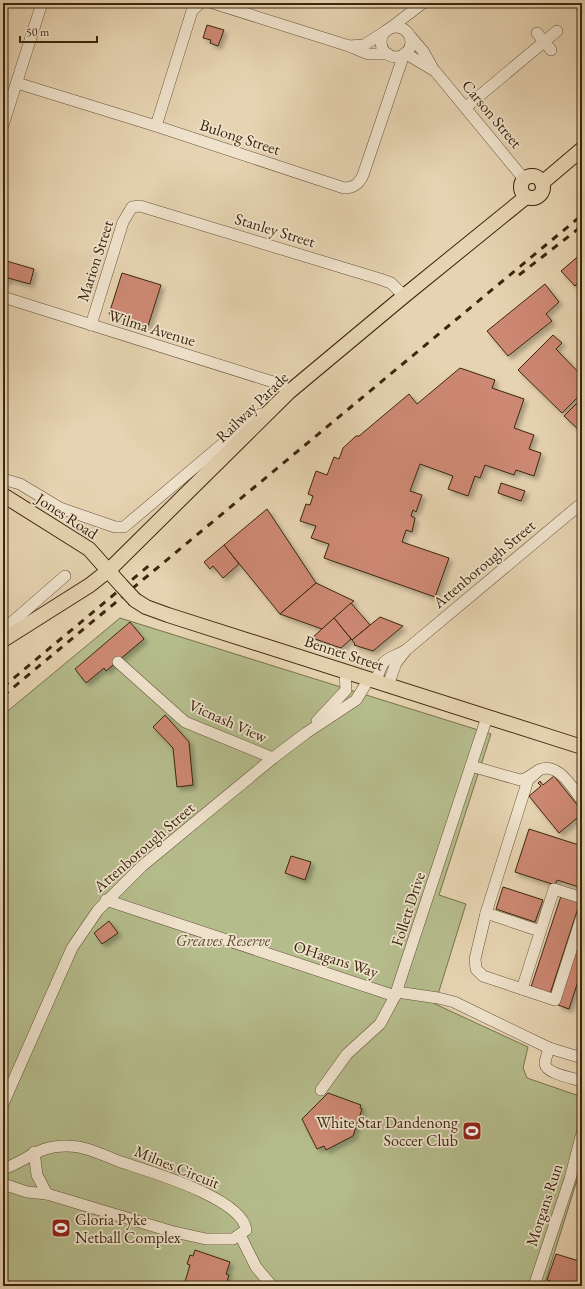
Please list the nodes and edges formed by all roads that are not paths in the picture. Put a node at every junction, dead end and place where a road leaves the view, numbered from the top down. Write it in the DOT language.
graph roads {
  1 [pos="42,3"];
  2 [pos="200,3"];
  3 [pos="212,3"];
  4 [pos="424,3"];
  5 [pos="388,29"];
  6 [pos="557,31"];
  7 [pos="409,35"];
  8 [pos="349,46"];
  9 [pos="405,54"];
  10 [pos="389,55"];
  11 [pos="435,71"];
  12 [pos="17,84"];
  13 [pos="390,92"];
  14 [pos="466,107"];
  15 [pos="3,122"];
  16 [pos="156,126"];
  17 [pos="582,150"];
  18 [pos="524,179"];
  19 [pos="542,183"];
  20 [pos="526,197"];
  21 [pos="132,208"];
  22 [pos="404,296"];
  23 [pos="3,297"];
  24 [pos="91,325"];
  25 [pos="284,397"];
  26 [pos="3,479"];
  27 [pos="3,495"];
  28 [pos="582,503"];
  29 [pos="109,570"];
  30 [pos="65,576"];
  31 [pos="3,630"];
  32 [pos="3,640"];
  33 [pos="118,662"];
  34 [pos="345,671"];
  35 [pos="378,682"];
  36 [pos="487,717"];
  37 [pos="306,733"];
  38 [pos="582,747"];
  39 [pos="273,758"];
  40 [pos="471,766"];
  41 [pos="538,771"];
  42 [pos="507,778"];
  43 [pos="582,800"];
  44 [pos="521,802"];
  45 [pos="582,898"];
  46 [pos="106,900"];
  47 [pos="486,913"];
  48 [pos="582,916"];
  49 [pos="540,932"];
  50 [pos="522,989"];
  51 [pos="396,994"];
  52 [pos="550,1048"];
  53 [pos="582,1058"];
  54 [pos="582,1081"];
  55 [pos="321,1090"];
  56 [pos="3,1104"];
  57 [pos="582,1133"];
  58 [pos="34,1152"];
  59 [pos="3,1169"];
  60 [pos="3,1184"];
  61 [pos="47,1194"];
  62 [pos="240,1235"];
  63 [pos="272,1286"];
  64 [pos="534,1286"];
  1 -- 12 [label="street"];
  2 -- 16 [label="street"];
  3 -- 8 [label="street"];
  4 -- 5 [label="street"];
  4 -- 7 [label="street"];
  5 -- 7 [label="street"];
  5 -- 8 [label="street"];
  5 -- 10 [label="street"];
  6 -- 14 [label="street"];
  7 -- 9 [label="street"];
  7 -- 11 [label="street, Carson Street"];
  8 -- 10 [label="street"];
  9 -- 10 [label="street"];
  9 -- 11 [label="street, Carson Street"];
  9 -- 13 [label="street, Bulong Street"];
  10 -- 13 [label="street, Bulong Street"];
  11 -- 14 [label="street, Carson Street"];
  12 -- 15 [label="street"];
  12 -- 16 [label="street, Bulong Street"];
  13 -- 16 [label="street, Bulong Street"];
  14 -- 18 [label="street, Carson Street"];
  17 -- 19 [label="main road"];
  18 -- 19 [label="main road"];
  18 -- 20 [label="main road"];
  19 -- 20 [label="main road"];
  20 -- 22 [label="main road, Railway Parade"];
  21 -- 22 [label="street, Stanley Street"];
  21 -- 24 [label="street, Marion Street"];
  22 -- 25 [label="main road, Railway Parade"];
  23 -- 24 [label="street, Wilma Avenue"];
  24 -- 25 [label="street, Wilma Avenue"];
  25 -- 26 [label="street"];
  25 -- 29 [label="main road, Railway Parade"];
  27 -- 29 [label="main road, Jones Road"];
  28 -- 35 [label="street, Attenborough Street"];
  29 -- 32 [label="main road, Railway Parade"];
  29 -- 34 [label="main road, Bennet Street, bridge"];
  30 -- 31 [label="street"];
  33 -- 39 [label="street, Vicnash View"];
  34 -- 35 [label="main road, Bennet Street"];
  34 -- 37 [label="street, Attenborough Street"];
  35 -- 36 [label="main road, Bennet Street"];
  35 -- 37 [label="street, Attenborough Street"];
  36 -- 38 [label="main road, Bennet Street"];
  36 -- 40 [label="street, Follett Drive"];
  37 -- 39 [label="street, Attenborough Street"];
  39 -- 46 [label="street, Attenborough Street"];
  40 -- 42 [label="street"];
  40 -- 51 [label="street, Follett Drive"];
  41 -- 42 [label="street"];
  41 -- 43 [label="street"];
  41 -- 44 [label="street"];
  42 -- 44 [label="street"];
  44 -- 47 [label="street"];
  45 -- 49 [label="street"];
  46 -- 51 [label="street, OHagans Way"];
  46 -- 56 [label="street, Attenborough Street"];
  47 -- 49 [label="street"];
  47 -- 50 [label="street"];
  48 -- 50 [label="street"];
  49 -- 50 [label="street"];
  51 -- 52 [label="street, OHagans Way"];
  51 -- 55 [label="street, Follett Drive"];
  52 -- 53 [label="street, OHagans Way"];
  52 -- 54 [label="street"];
  57 -- 64 [label="street, Morgans Run"];
  58 -- 59 [label="street, Milnes Circuit"];
  58 -- 61 [label="street"];
  58 -- 62 [label="street, Milnes Circuit"];
  60 -- 61 [label="street"];
  61 -- 62 [label="street"];
  62 -- 63 [label="street"];
}
